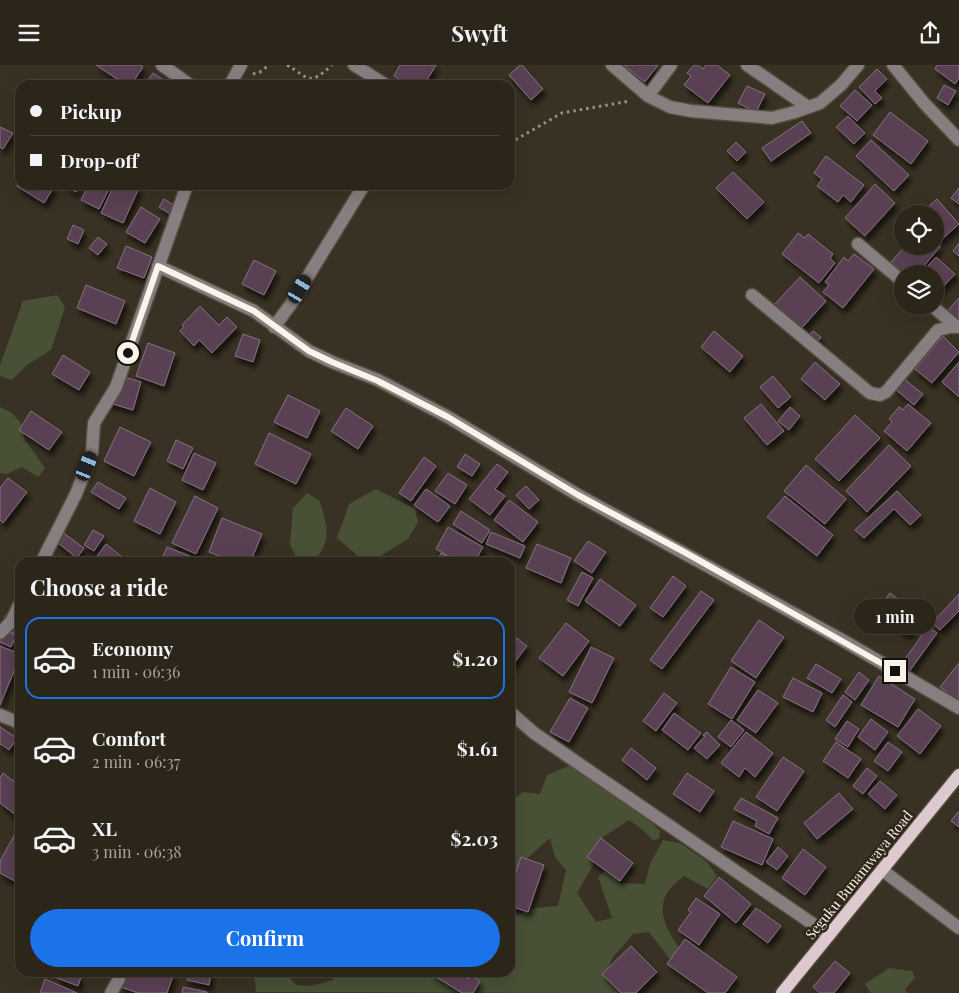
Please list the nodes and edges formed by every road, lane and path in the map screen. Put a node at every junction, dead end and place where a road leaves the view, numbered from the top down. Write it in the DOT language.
graph roads {
  1 [pos="162,65"];
  2 [pos="241,65"];
  3 [pos="287,65"];
  4 [pos="332,65"];
  5 [pos="354,65"];
  6 [pos="612,65"];
  7 [pos="671,65"];
  8 [pos="747,65"];
  9 [pos="858,65"];
  10 [pos="893,65"];
  11 [pos="313,78"];
  12 [pos="183,80"];
  13 [pos="233,80"];
  14 [pos="311,80"];
  15 [pos="378,80"];
  16 [pos="648,96"];
  17 [pos="808,107"];
  18 [pos="515,140"];
  19 [pos="959,140"];
  20 [pos="185,190"];
  21 [pos="361,190"];
  22 [pos="858,244"];
  23 [pos="158,266"];
  24 [pos="894,274"];
  25 [pos="752,295"];
  26 [pos="943,315"];
  27 [pos="957,326"];
  28 [pos="274,327"];
  29 [pos="44,557"];
  30 [pos="15,614"];
  31 [pos="0,633"];
  32 [pos="959,708"];
  33 [pos="0,715"];
  34 [pos="515,716"];
  35 [pos="15,721"];
  36 [pos="959,775"];
  37 [pos="882,870"];
  38 [pos="959,928"];
  39 [pos="830,935"];
  40 [pos="119,979"];
  41 [pos="111,993"];
  42 [pos="782,993"];
  1 -- 12 [label="street"];
  2 -- 13 [label="street"];
  3 -- 11 [label="path"];
  4 -- 11 [label="path"];
  5 -- 15 [label="street"];
  6 -- 16 [label="street"];
  7 -- 16 [label="street"];
  8 -- 17 [label="street"];
  9 -- 17 [label="street"];
  10 -- 19 [label="street"];
  11 -- 14 [label="path"];
  16 -- 17 [label="street"];
  16 -- 18 [label="path"];
  20 -- 23 [label="street"];
  21 -- 28 [label="street"];
  22 -- 24 [label="street"];
  23 -- 28 [label="street"];
  23 -- 29 [label="street"];
  25 -- 27 [label="street"];
  26 -- 27 [label="street"];
  28 -- 32 [label="street"];
  30 -- 31 [label="street"];
  33 -- 35 [label="street"];
  34 -- 39 [label="street"];
  36 -- 37 [label="main road, Seguku Bunamwaya Road"];
  37 -- 38 [label="street"];
  37 -- 39 [label="main road, Seguku Bunamwaya Road"];
  39 -- 42 [label="main road, Seguku Bunamwaya Road"];
  40 -- 41 [label="street"];
}
